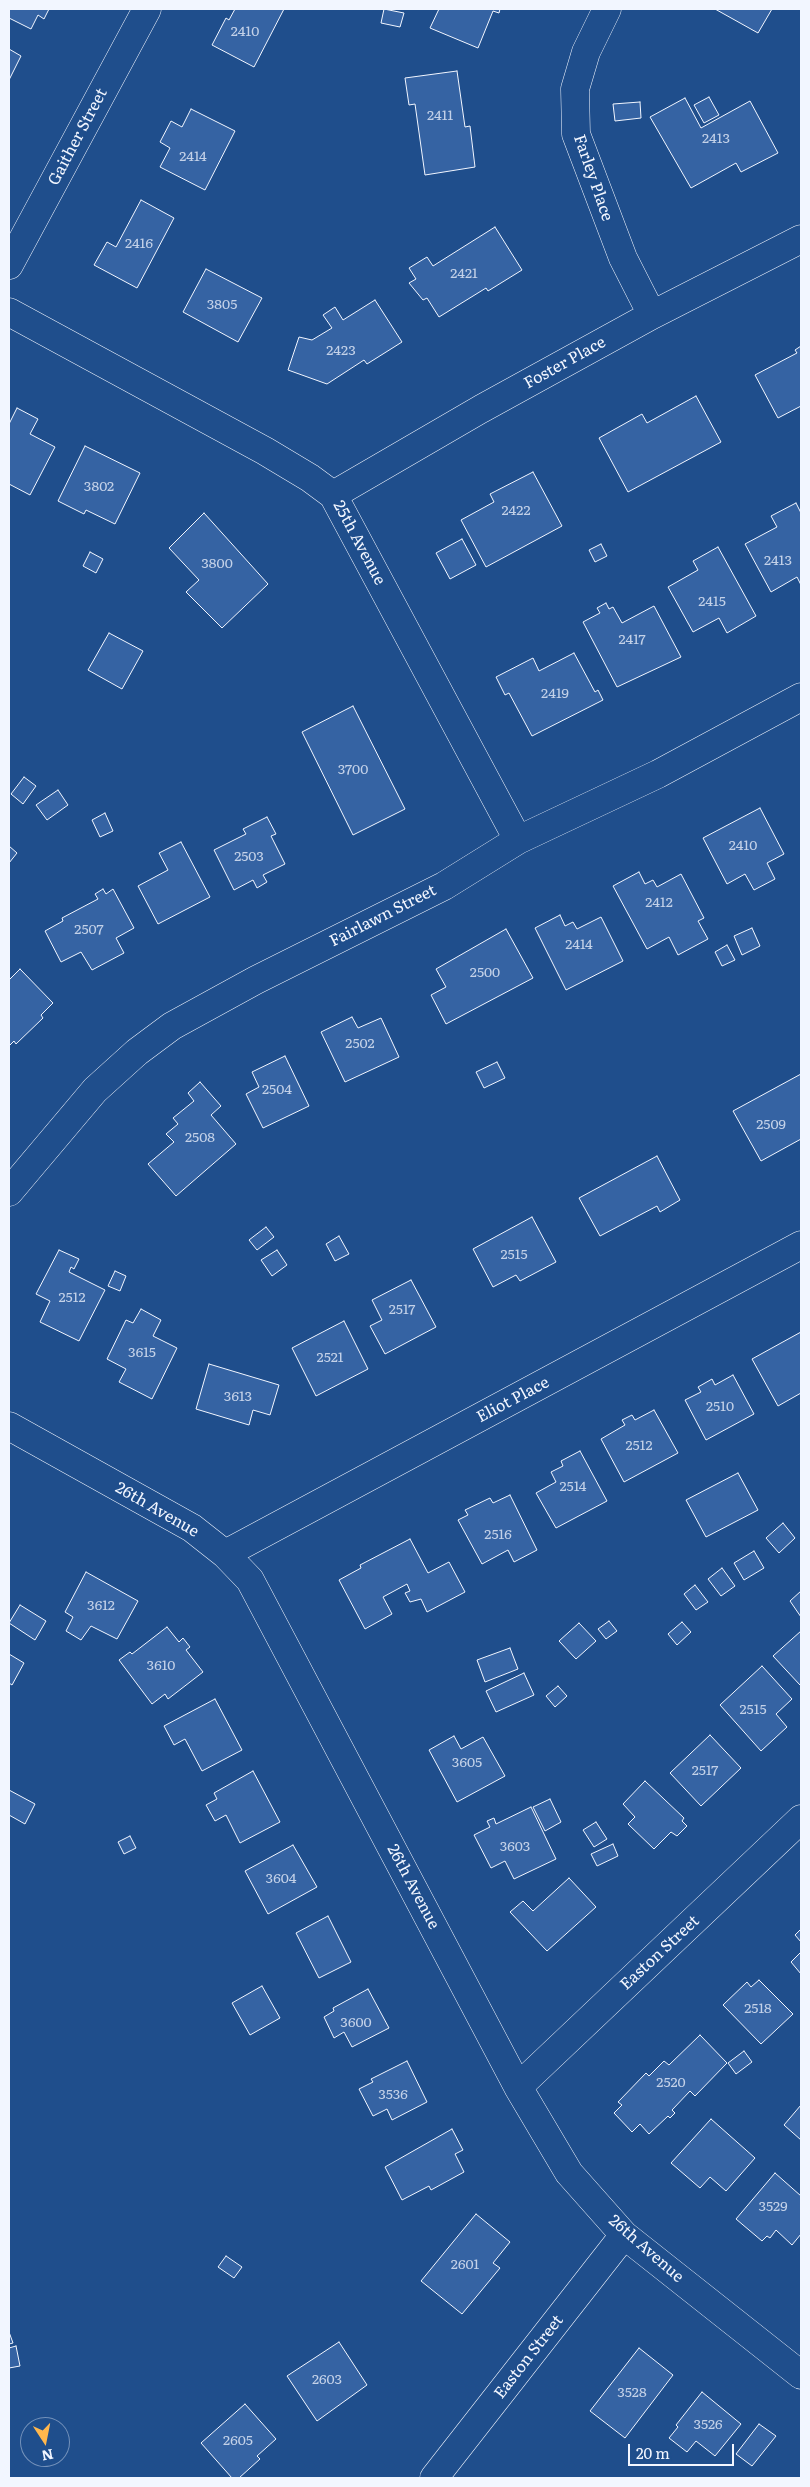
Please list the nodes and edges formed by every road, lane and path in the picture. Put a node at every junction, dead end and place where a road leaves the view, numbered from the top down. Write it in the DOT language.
graph roads {
  1 [pos="147,9"];
  2 [pos="607,9"];
  3 [pos="801,239"];
  4 [pos="9,265"];
  5 [pos="9,312"];
  6 [pos="652,314"];
  7 [pos="333,495"];
  8 [pos="801,697"];
  9 [pos="518,840"];
  10 [pos="9,1192"];
  11 [pos="801,1245"];
  12 [pos="9,1426"];
  13 [pos="225,1554"];
  14 [pos="801,1819"];
  15 [pos="518,2087"];
  16 [pos="624,2235"];
  17 [pos="801,2375"];
  18 [pos="434,2478"];
  1 -- 4 [label="street, Gaither Street"];
  2 -- 6 [label="street, Farley Place"];
  3 -- 6 [label="street, Foster Place"];
  5 -- 7 [label="street, 25th Avenue"];
  6 -- 7 [label="street, Foster Place"];
  7 -- 9 [label="street, 25th Avenue"];
  8 -- 9 [label="street, Fairlawn Street"];
  9 -- 10 [label="street, Fairlawn Street"];
  11 -- 13 [label="street, Eliot Place"];
  12 -- 13 [label="street, 26th Avenue"];
  13 -- 15 [label="street, 26th Avenue"];
  14 -- 15 [label="street, Easton Street"];
  15 -- 16 [label="street, 26th Avenue"];
  16 -- 17 [label="street, 26th Avenue"];
  16 -- 18 [label="street, Easton Street"];
}
